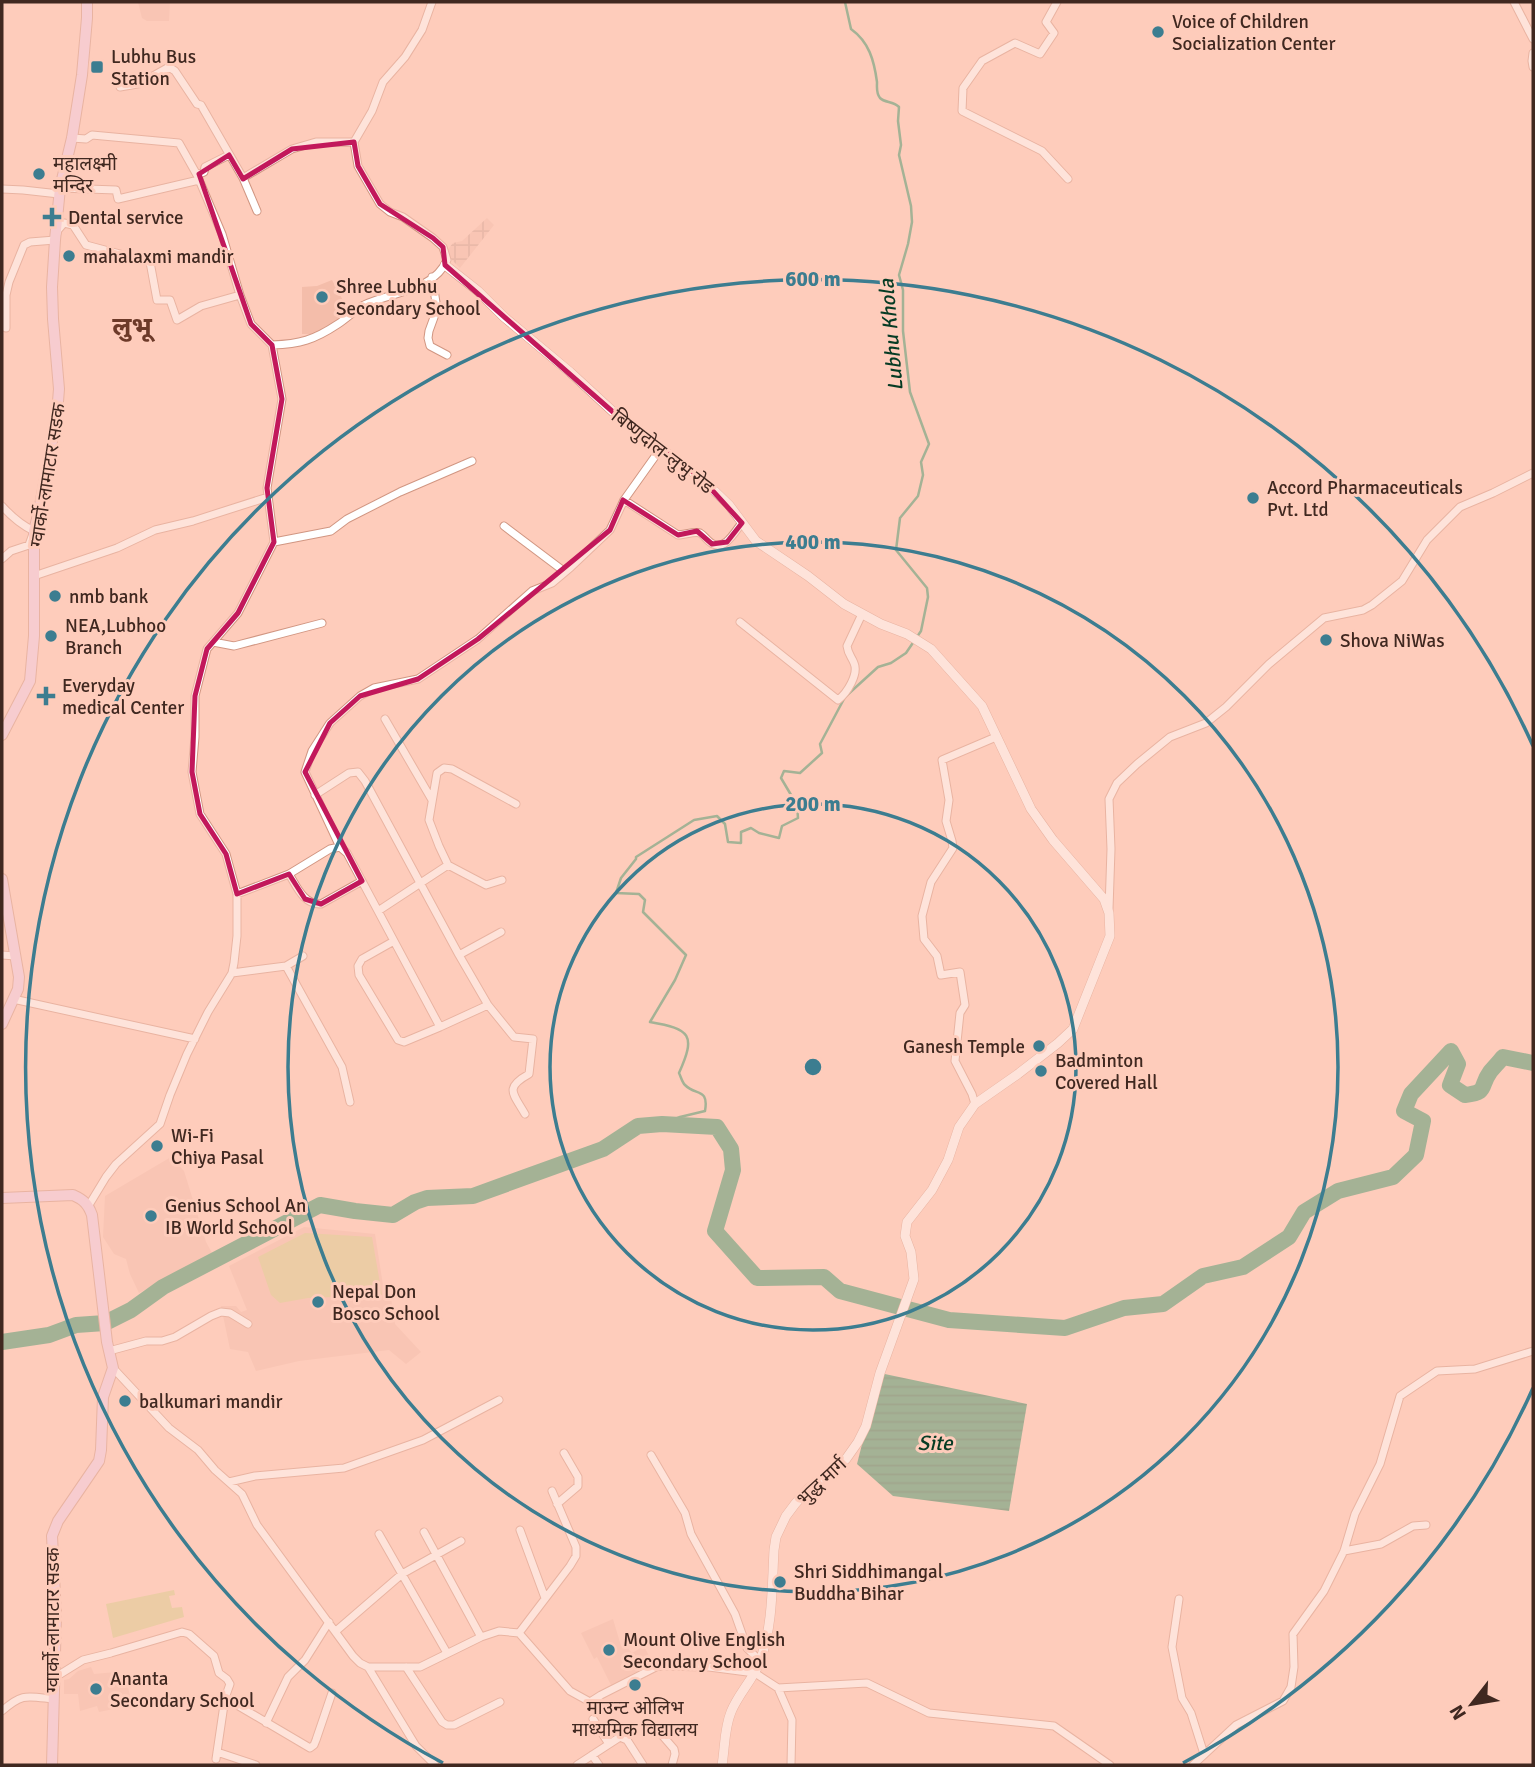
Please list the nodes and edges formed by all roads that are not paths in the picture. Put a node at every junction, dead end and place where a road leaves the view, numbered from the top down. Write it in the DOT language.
graph roads {
  1 [pos="87,2"];
  2 [pos="432,2"];
  3 [pos="1057,2"];
  4 [pos="1514,2"];
  5 [pos="1533,39"];
  6 [pos="1533,53"];
  7 [pos="1533,67"];
  8 [pos="120,88"];
  9 [pos="72,138"];
  10 [pos="354,142"];
  11 [pos="229,155"];
  12 [pos="198,178"];
  13 [pos="243,178"];
  14 [pos="1068,179"];
  15 [pos="2,190"];
  16 [pos="59,191"];
  17 [pos="257,211"];
  18 [pos="55,240"];
  19 [pos="445,265"];
  20 [pos="432,277"];
  21 [pos="5,281"];
  22 [pos="240,295"];
  23 [pos="6,328"];
  24 [pos="272,345"];
  25 [pos="447,355"];
  26 [pos="661,448"];
  27 [pos="472,461"];
  28 [pos="1533,473"];
  29 [pos="268,497"];
  30 [pos="624,500"];
  31 [pos="2,506"];
  32 [pos="742,523"];
  33 [pos="503,526"];
  34 [pos="34,531"];
  35 [pos="274,542"];
  36 [pos="2,559"];
  37 [pos="565,572"];
  38 [pos="34,576"];
  39 [pos="862,614"];
  40 [pos="740,622"];
  41 [pos="322,623"];
  42 [pos="214,642"];
  43 [pos="385,719"];
  44 [pos="2,735"];
  45 [pos="996,737"];
  46 [pos="315,795"];
  47 [pos="432,801"];
  48 [pos="516,804"];
  49 [pos="340,847"];
  50 [pos="448,865"];
  51 [pos="289,874"];
  52 [pos="2,880"];
  53 [pos="502,880"];
  54 [pos="362,881"];
  55 [pos="420,883"];
  56 [pos="237,894"];
  57 [pos="378,911"];
  58 [pos="1109,913"];
  59 [pos="501,932"];
  60 [pos="394,941"];
  61 [pos="2,954"];
  62 [pos="459,955"];
  63 [pos="16,956"];
  64 [pos="303,956"];
  65 [pos="286,966"];
  66 [pos="232,973"];
  67 [pos="13,999"];
  68 [pos="488,1005"];
  69 [pos="2,1024"];
  70 [pos="440,1027"];
  71 [pos="195,1039"];
  72 [pos="350,1102"];
  73 [pos="975,1104"];
  74 [pos="525,1114"];
  75 [pos="2,1198"];
  76 [pos="89,1205"];
  77 [pos="248,1324"];
  78 [pos="108,1346"];
  79 [pos="1533,1352"];
  80 [pos="113,1368"];
  81 [pos="499,1400"];
  82 [pos="564,1453"];
  83 [pos="651,1455"];
  84 [pos="229,1482"];
  85 [pos="552,1492"];
  86 [pos="557,1504"];
  87 [pos="1426,1525"];
  88 [pos="520,1530"];
  89 [pos="425,1532"];
  90 [pos="379,1534"];
  91 [pos="461,1541"];
  92 [pos="1344,1551"];
  93 [pos="436,1555"];
  94 [pos="402,1574"];
  95 [pos="545,1598"];
  96 [pos="1178,1599"];
  97 [pos="329,1622"];
  98 [pos="335,1631"];
  99 [pos="519,1633"];
  100 [pos="481,1637"];
  101 [pos="447,1653"];
  102 [pos="760,1661"];
  103 [pos="368,1667"];
  104 [pos="406,1667"];
  105 [pos="755,1672"];
  106 [pos="53,1678"];
  107 [pos="778,1688"];
  108 [pos="332,1693"];
  109 [pos="52,1699"];
  110 [pos="225,1699"];
  111 [pos="500,1702"];
  112 [pos="2,1711"];
  113 [pos="593,1720"];
  114 [pos="267,1723"];
  115 [pos="655,1727"];
  116 [pos="609,1744"];
  117 [pos="593,1755"];
  118 [pos="1204,1755"];
  119 [pos="52,1765"];
  120 [pos="256,1765"];
  121 [pos="435,1765"];
  122 [pos="577,1765"];
  123 [pos="599,1765"];
  124 [pos="643,1765"];
  125 [pos="672,1765"];
  126 [pos="722,1765"];
  127 [pos="792,1765"];
  128 [pos="1110,1765"];
  129 [pos="1193,1765"];
  1 -- 9 [label="main road, ग्वार्को-लामाटार सडक"];
  2 -- 10 [label="street"];
  3 -- 14 [label="street"];
  4 -- 5 [label="street"];
  6 -- 7 [label="street"];
  8 -- 11 [label="street"];
  9 -- 12 [label="street"];
  9 -- 16 [label="main road, ग्वार्को-लामाटार सडक"];
  10 -- 13 [label="street"];
  10 -- 19 [label="street"];
  11 -- 12 [label="street"];
  11 -- 13 [label="street"];
  12 -- 16 [label="street"];
  12 -- 22 [label="street"];
  13 -- 17 [label="street"];
  15 -- 16 [label="street"];
  16 -- 18 [label="main road, ग्वार्को-लामाटार सडक"];
  18 -- 21 [label="street"];
  18 -- 22 [label="street"];
  18 -- 34 [label="main road, ग्वार्को-लामाटार सडक"];
  19 -- 20 [label="street"];
  19 -- 26 [label="street, बिष्णुदोल-लुभु रोड"];
  20 -- 24 [label="street"];
  20 -- 25 [label="street"];
  21 -- 23 [label="street"];
  22 -- 24 [label="street"];
  24 -- 29 [label="street"];
  26 -- 30 [label="street"];
  26 -- 32 [label="street, बिष्णुदोल-लुभु रोड"];
  27 -- 35 [label="street"];
  28 -- 58 [label="street"];
  29 -- 35 [label="street"];
  29 -- 38 [label="street"];
  30 -- 32 [label="street"];
  30 -- 37 [label="street"];
  31 -- 34 [label="street"];
  32 -- 39 [label="street, बिष्णुदोल-लुभु रोड"];
  33 -- 37 [label="street"];
  34 -- 36 [label="street"];
  34 -- 38 [label="main road, ग्वार्को-लामाटार सडक"];
  35 -- 42 [label="street"];
  37 -- 46 [label="street"];
  38 -- 44 [label="main road, ग्वार्को-लामाटार सडक"];
  39 -- 40 [label="street"];
  39 -- 45 [label="street, बिष्णुदोल-लुभु रोड"];
  41 -- 42 [label="street"];
  42 -- 56 [label="street"];
  43 -- 47 [label="street"];
  45 -- 58 [label="street, बिष्णुदोल-लुभु रोड"];
  45 -- 73 [label="street"];
  46 -- 49 [label="street"];
  46 -- 55 [label="street"];
  47 -- 48 [label="street"];
  47 -- 50 [label="street"];
  49 -- 51 [label="street"];
  49 -- 54 [label="street"];
  50 -- 53 [label="street"];
  50 -- 55 [label="street"];
  51 -- 54 [label="street"];
  51 -- 56 [label="street"];
  52 -- 63 [label="main road"];
  54 -- 57 [label="street"];
  55 -- 57 [label="street"];
  55 -- 62 [label="street"];
  56 -- 66 [label="street"];
  57 -- 60 [label="street"];
  58 -- 73 [label="street"];
  59 -- 62 [label="street"];
  60 -- 70 [label="street"];
  60 -- 70 [label="street"];
  61 -- 63 [label="street"];
  62 -- 68 [label="street"];
  63 -- 67 [label="main road"];
  64 -- 65 [label="street"];
  65 -- 66 [label="street"];
  65 -- 72 [label="street"];
  66 -- 71 [label="street"];
  67 -- 69 [label="main road"];
  67 -- 71 [label="street"];
  68 -- 70 [label="street"];
  68 -- 74 [label="street"];
  71 -- 76 [label="street"];
  73 -- 102 [label="street, भुद्ध मार्ग"];
  75 -- 76 [label="main road"];
  76 -- 78 [label="main road"];
  77 -- 78 [label="street"];
  78 -- 80 [label="main road"];
  79 -- 92 [label="street"];
  80 -- 84 [label="street"];
  80 -- 106 [label="main road, ग्वार्को-लामाटार सडक"];
  81 -- 84 [label="street"];
  82 -- 86 [label="street"];
  83 -- 102 [label="street"];
  84 -- 97 [label="street"];
  85 -- 86 [label="street"];
  86 -- 95 [label="street"];
  87 -- 92 [label="street"];
  88 -- 95 [label="street"];
  89 -- 93 [label="street"];
  90 -- 94 [label="street"];
  91 -- 93 [label="street"];
  92 -- 118 [label="street"];
  93 -- 94 [label="street"];
  93 -- 100 [label="street"];
  94 -- 98 [label="street"];
  94 -- 101 [label="street"];
  95 -- 99 [label="street"];
  96 -- 118 [label="street"];
  97 -- 98 [label="street"];
  97 -- 114 [label="street"];
  98 -- 103 [label="street"];
  99 -- 100 [label="street"];
  99 -- 105 [label="street"];
  100 -- 101 [label="street"];
  101 -- 104 [label="street"];
  102 -- 105 [label="street, भुद्ध मार्ग"];
  103 -- 104 [label="street"];
  103 -- 121 [label="street"];
  104 -- 111 [label="street"];
  105 -- 107 [label="street"];
  105 -- 126 [label="street, भुद्ध मार्ग"];
  106 -- 109 [label="main road, ग्वार्को-लामाटार सडक"];
  106 -- 110 [label="street"];
  107 -- 127 [label="street"];
  107 -- 128 [label="street"];
  108 -- 114 [label="street"];
  109 -- 112 [label="street"];
  109 -- 119 [label="main road, ग्वार्को-लामाटार सडक"];
  110 -- 114 [label="street"];
  110 -- 120 [label="street"];
  113 -- 116 [label="street"];
  115 -- 125 [label="street"];
  116 -- 117 [label="street"];
  116 -- 124 [label="street"];
  117 -- 122 [label="street"];
  117 -- 123 [label="street"];
  118 -- 129 [label="street"];
}
